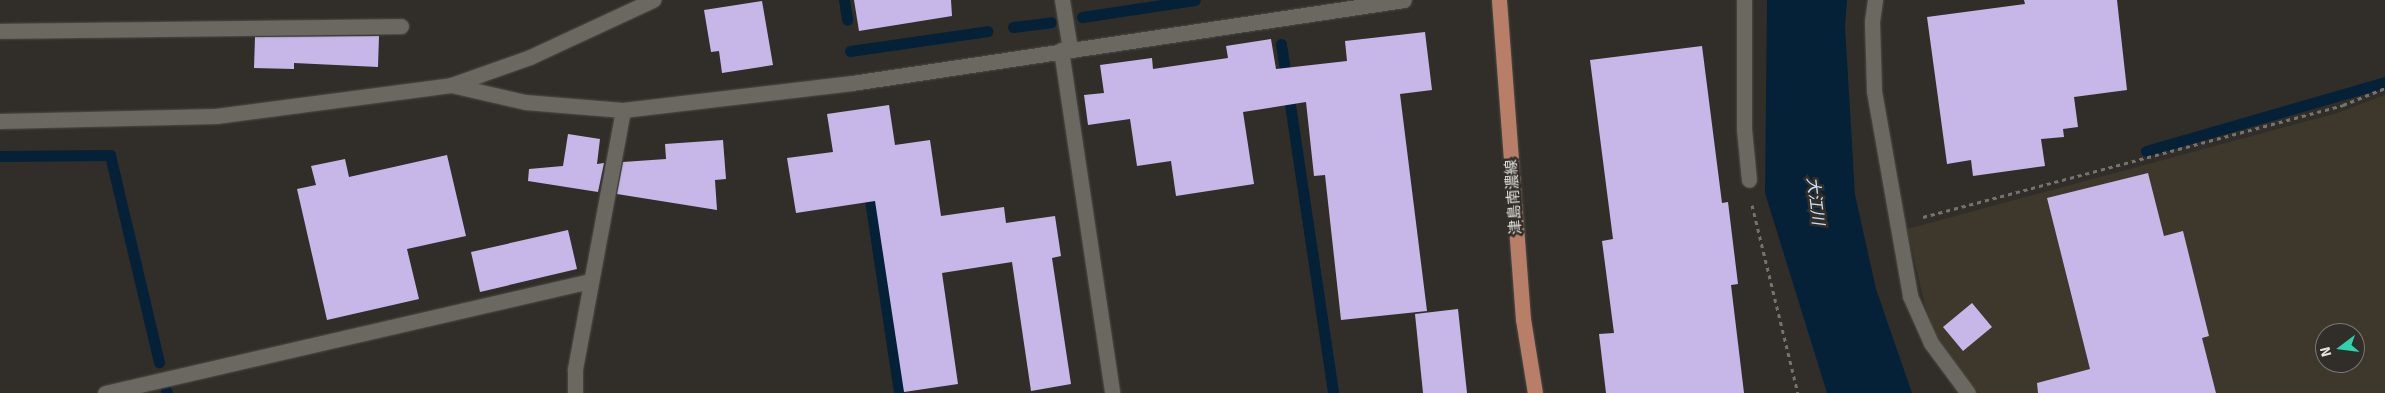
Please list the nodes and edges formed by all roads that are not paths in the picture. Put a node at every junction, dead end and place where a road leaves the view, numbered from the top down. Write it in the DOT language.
graph roads {
  1 [pos="1062,0"];
  2 [pos="1404,0"];
  3 [pos="1499,0"];
  4 [pos="1744,0"];
  5 [pos="1875,0"];
  6 [pos="649,1"];
  7 [pos="401,26"];
  8 [pos="0,31"];
  9 [pos="1065,50"];
  10 [pos="451,85"];
  11 [pos="623,110"];
  12 [pos="0,122"];
  13 [pos="1749,180"];
  14 [pos="591,281"];
  15 [pos="105,393"];
  16 [pos="575,393"];
  17 [pos="1112,393"];
  18 [pos="1535,393"];
  19 [pos="1968,393"];
  1 -- 9 [label="street"];
  2 -- 9 [label="street"];
  3 -- 18 [label="main road, 津島南濃線"];
  4 -- 13 [label="street"];
  5 -- 19 [label="street"];
  6 -- 10 [label="street"];
  7 -- 8 [label="street"];
  9 -- 11 [label="street"];
  9 -- 17 [label="street"];
  10 -- 11 [label="street"];
  10 -- 12 [label="street"];
  11 -- 14 [label="street"];
  14 -- 15 [label="street"];
  14 -- 16 [label="street"];
}
